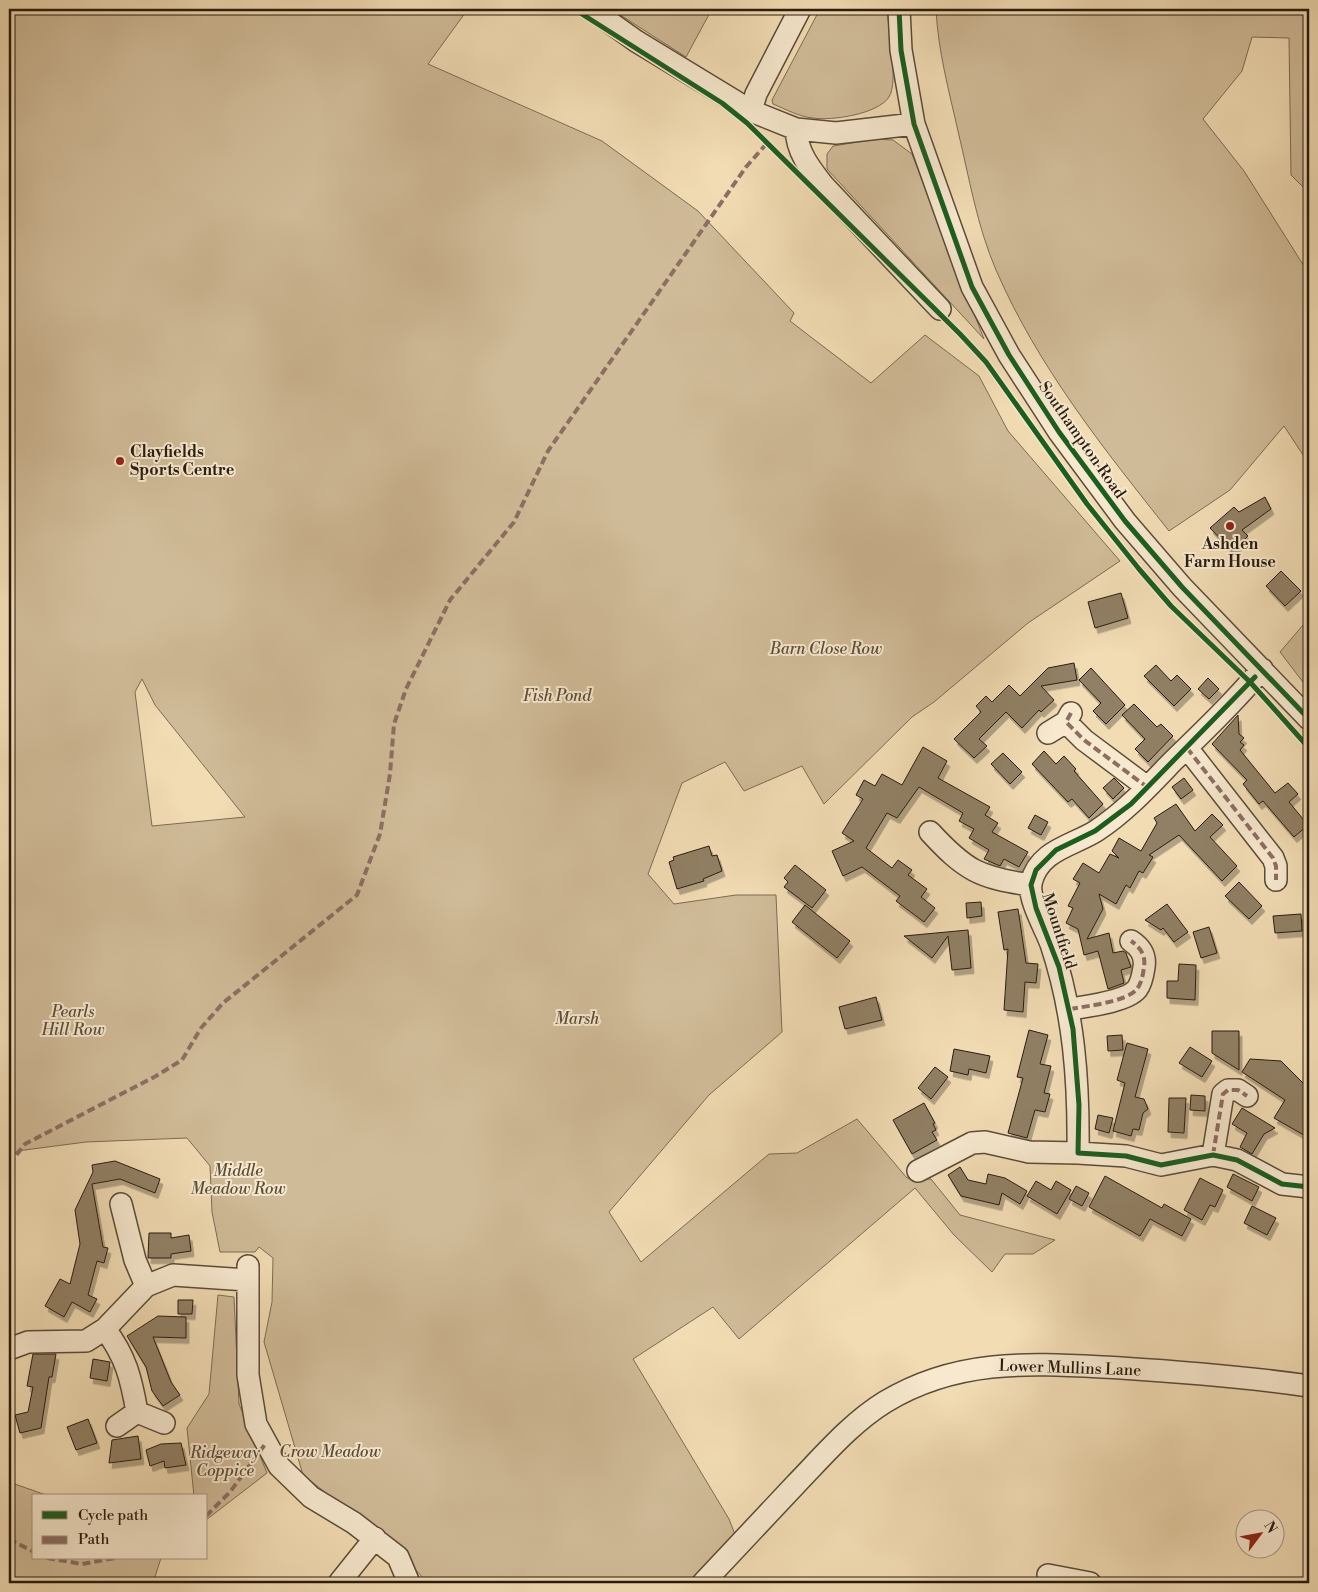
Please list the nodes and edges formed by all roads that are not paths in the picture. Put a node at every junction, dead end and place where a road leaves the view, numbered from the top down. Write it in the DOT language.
graph roads {
  1 [pos="591,9"];
  2 [pos="800,9"];
  3 [pos="899,9"];
  4 [pos="750,111"];
  5 [pos="914,124"];
  6 [pos="796,129"];
  7 [pos="940,309"];
  8 [pos="1262,669"];
  9 [pos="1309,719"];
  10 [pos="1048,733"];
  11 [pos="1187,748"];
  12 [pos="1147,787"];
  13 [pos="930,832"];
  14 [pos="1276,880"];
  15 [pos="1031,885"];
  16 [pos="1131,940"];
  17 [pos="1070,1009"];
  18 [pos="1247,1096"];
  19 [pos="1078,1153"];
  20 [pos="1213,1155"];
  21 [pos="918,1171"];
  22 [pos="1309,1187"];
  23 [pos="121,1204"];
  24 [pos="146,1286"];
  25 [pos="105,1329"];
  26 [pos="9,1349"];
  27 [pos="1309,1386"];
  28 [pos="136,1412"];
  29 [pos="164,1423"];
  30 [pos="117,1426"];
  31 [pos="375,1538"];
  32 [pos="1048,1575"];
  33 [pos="339,1583"];
  34 [pos="409,1583"];
  35 [pos="703,1583"];
  36 [pos="1084,1583"];
  1 -- 4 [label="street"];
  2 -- 4 [label="street"];
  3 -- 5 [label="street, Southampton Road"];
  4 -- 6 [label="street"];
  5 -- 6 [label="street"];
  5 -- 8 [label="street, Southampton Road"];
  6 -- 7 [label="street"];
  8 -- 9 [label="street, Southampton Road"];
  8 -- 11 [label="street, Mountfield"];
  10 -- 12 [label="street"];
  11 -- 12 [label="street, Mountfield"];
  11 -- 14 [label="street"];
  12 -- 15 [label="street, Mountfield"];
  13 -- 15 [label="street, Mountfield"];
  15 -- 17 [label="street, Mountfield"];
  16 -- 17 [label="street"];
  17 -- 19 [label="street, Mountfield"];
  18 -- 20 [label="street"];
  19 -- 20 [label="street"];
  19 -- 21 [label="street"];
  20 -- 22 [label="street"];
  23 -- 24 [label="street"];
  24 -- 25 [label="street"];
  24 -- 31 [label="street"];
  25 -- 26 [label="street"];
  25 -- 28 [label="street"];
  27 -- 35 [label="street, Lower Mullins Lane"];
  28 -- 29 [label="street"];
  28 -- 30 [label="street"];
  31 -- 33 [label="street"];
  31 -- 34 [label="street"];
  32 -- 36 [label="street"];
}
